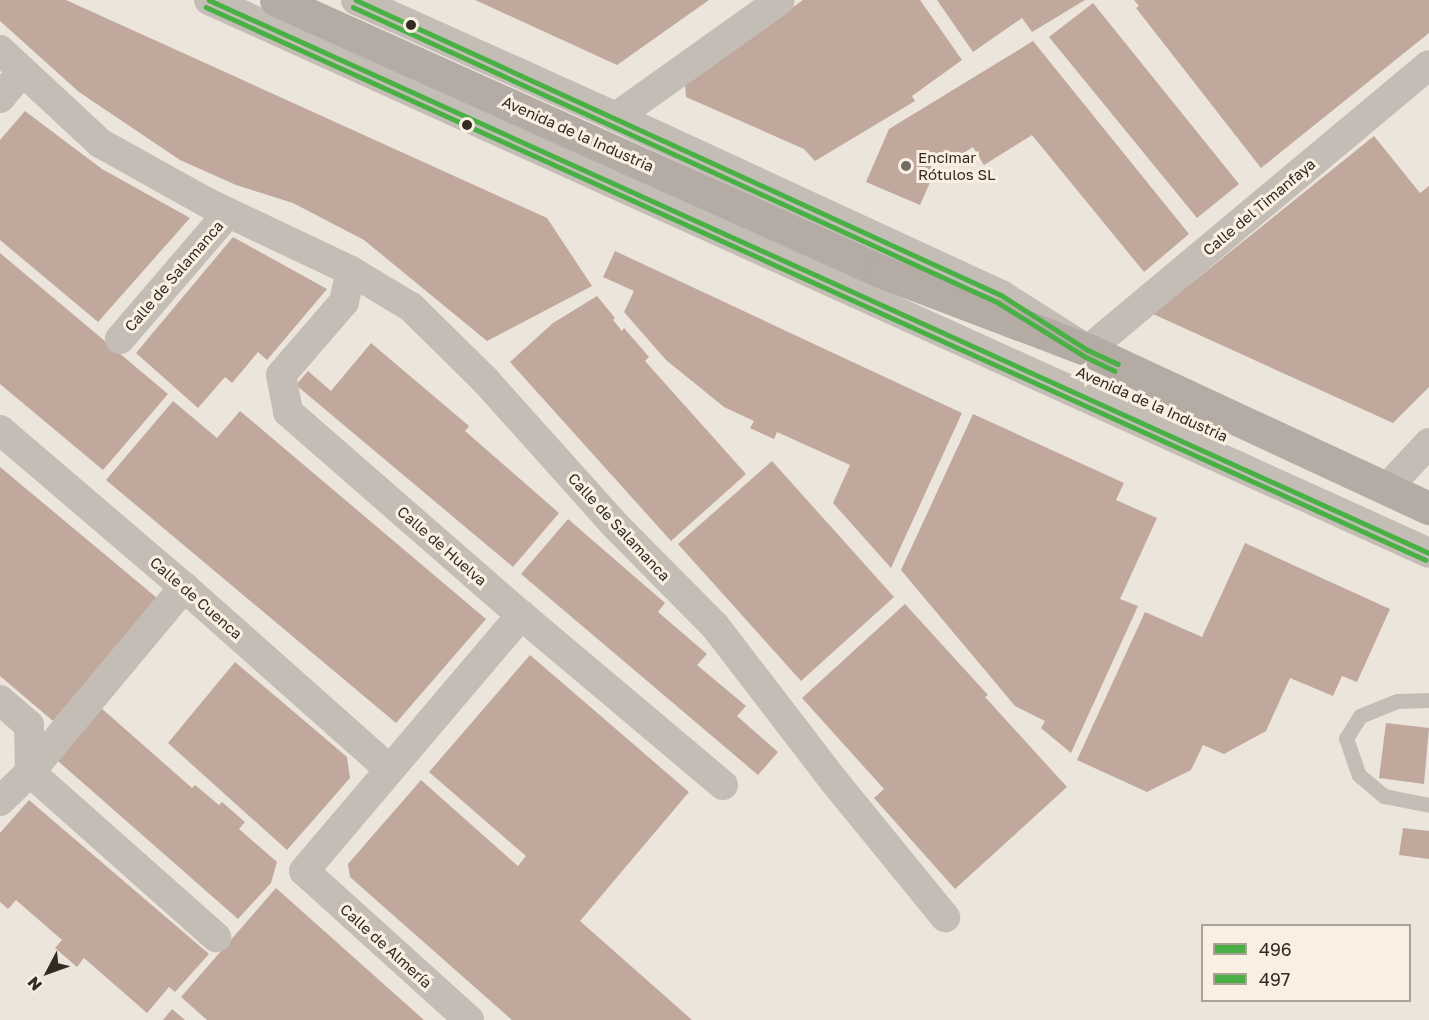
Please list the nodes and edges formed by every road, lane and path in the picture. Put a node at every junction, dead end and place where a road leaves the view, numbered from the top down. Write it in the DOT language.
graph roads {
  1 [pos="209,0"];
  2 [pos="276,0"];
  3 [pos="356,0"];
  4 [pos="780,0"];
  5 [pos="0,50"];
  6 [pos="1429,65"];
  7 [pos="23,71"];
  8 [pos="0,98"];
  9 [pos="616,117"];
  10 [pos="228,213"];
  11 [pos="351,271"];
  12 [pos="880,271"];
  13 [pos="120,339"];
  14 [pos="1088,350"];
  15 [pos="0,430"];
  16 [pos="1426,449"];
  17 [pos="1386,489"];
  18 [pos="1429,508"];
  19 [pos="1429,530"];
  20 [pos="1429,553"];
  21 [pos="184,587"];
  22 [pos="521,615"];
  23 [pos="0,700"];
  24 [pos="1429,700"];
  25 [pos="389,770"];
  26 [pos="30,772"];
  27 [pos="723,785"];
  28 [pos="0,801"];
  29 [pos="1429,805"];
  30 [pos="945,917"];
  31 [pos="216,937"];
  32 [pos="469,1020"];
  1 -- 20 [label="street, Avenida de la Industria"];
  2 -- 12 [label="main road, Avenida de la Industria"];
  3 -- 9 [label="street, Avenida de la Industria"];
  4 -- 9 [label="street"];
  5 -- 7 [label="street, Calle de Salamanca"];
  6 -- 14 [label="street, Calle del Timanfaya"];
  7 -- 8 [label="street"];
  7 -- 10 [label="street, Calle de Salamanca"];
  9 -- 14 [label="street, Avenida de la Industria"];
  10 -- 11 [label="street, Calle de Salamanca"];
  10 -- 13 [label="street, Calle de Salamanca"];
  11 -- 22 [label="street, Calle de Huelva"];
  11 -- 30 [label="street, Calle de Salamanca"];
  12 -- 14 [label="main road, Avenida de la Industria"];
  12 -- 19 [label="main road, Avenida de la Industria"];
  14 -- 17 [label="main road, Avenida de la Industria"];
  15 -- 21 [label="street, Calle de Cuenca"];
  16 -- 17 [label="street"];
  17 -- 18 [label="main road, Avenida de la Industria"];
  21 -- 25 [label="street, Calle de Cuenca"];
  21 -- 26 [label="street"];
  22 -- 25 [label="street"];
  22 -- 27 [label="street, Calle de Huelva"];
  23 -- 26 [label="street"];
  24 -- 29 [label="lane"];
  25 -- 32 [label="street, Calle de Almería"];
  26 -- 28 [label="street"];
  26 -- 31 [label="street"];
}
